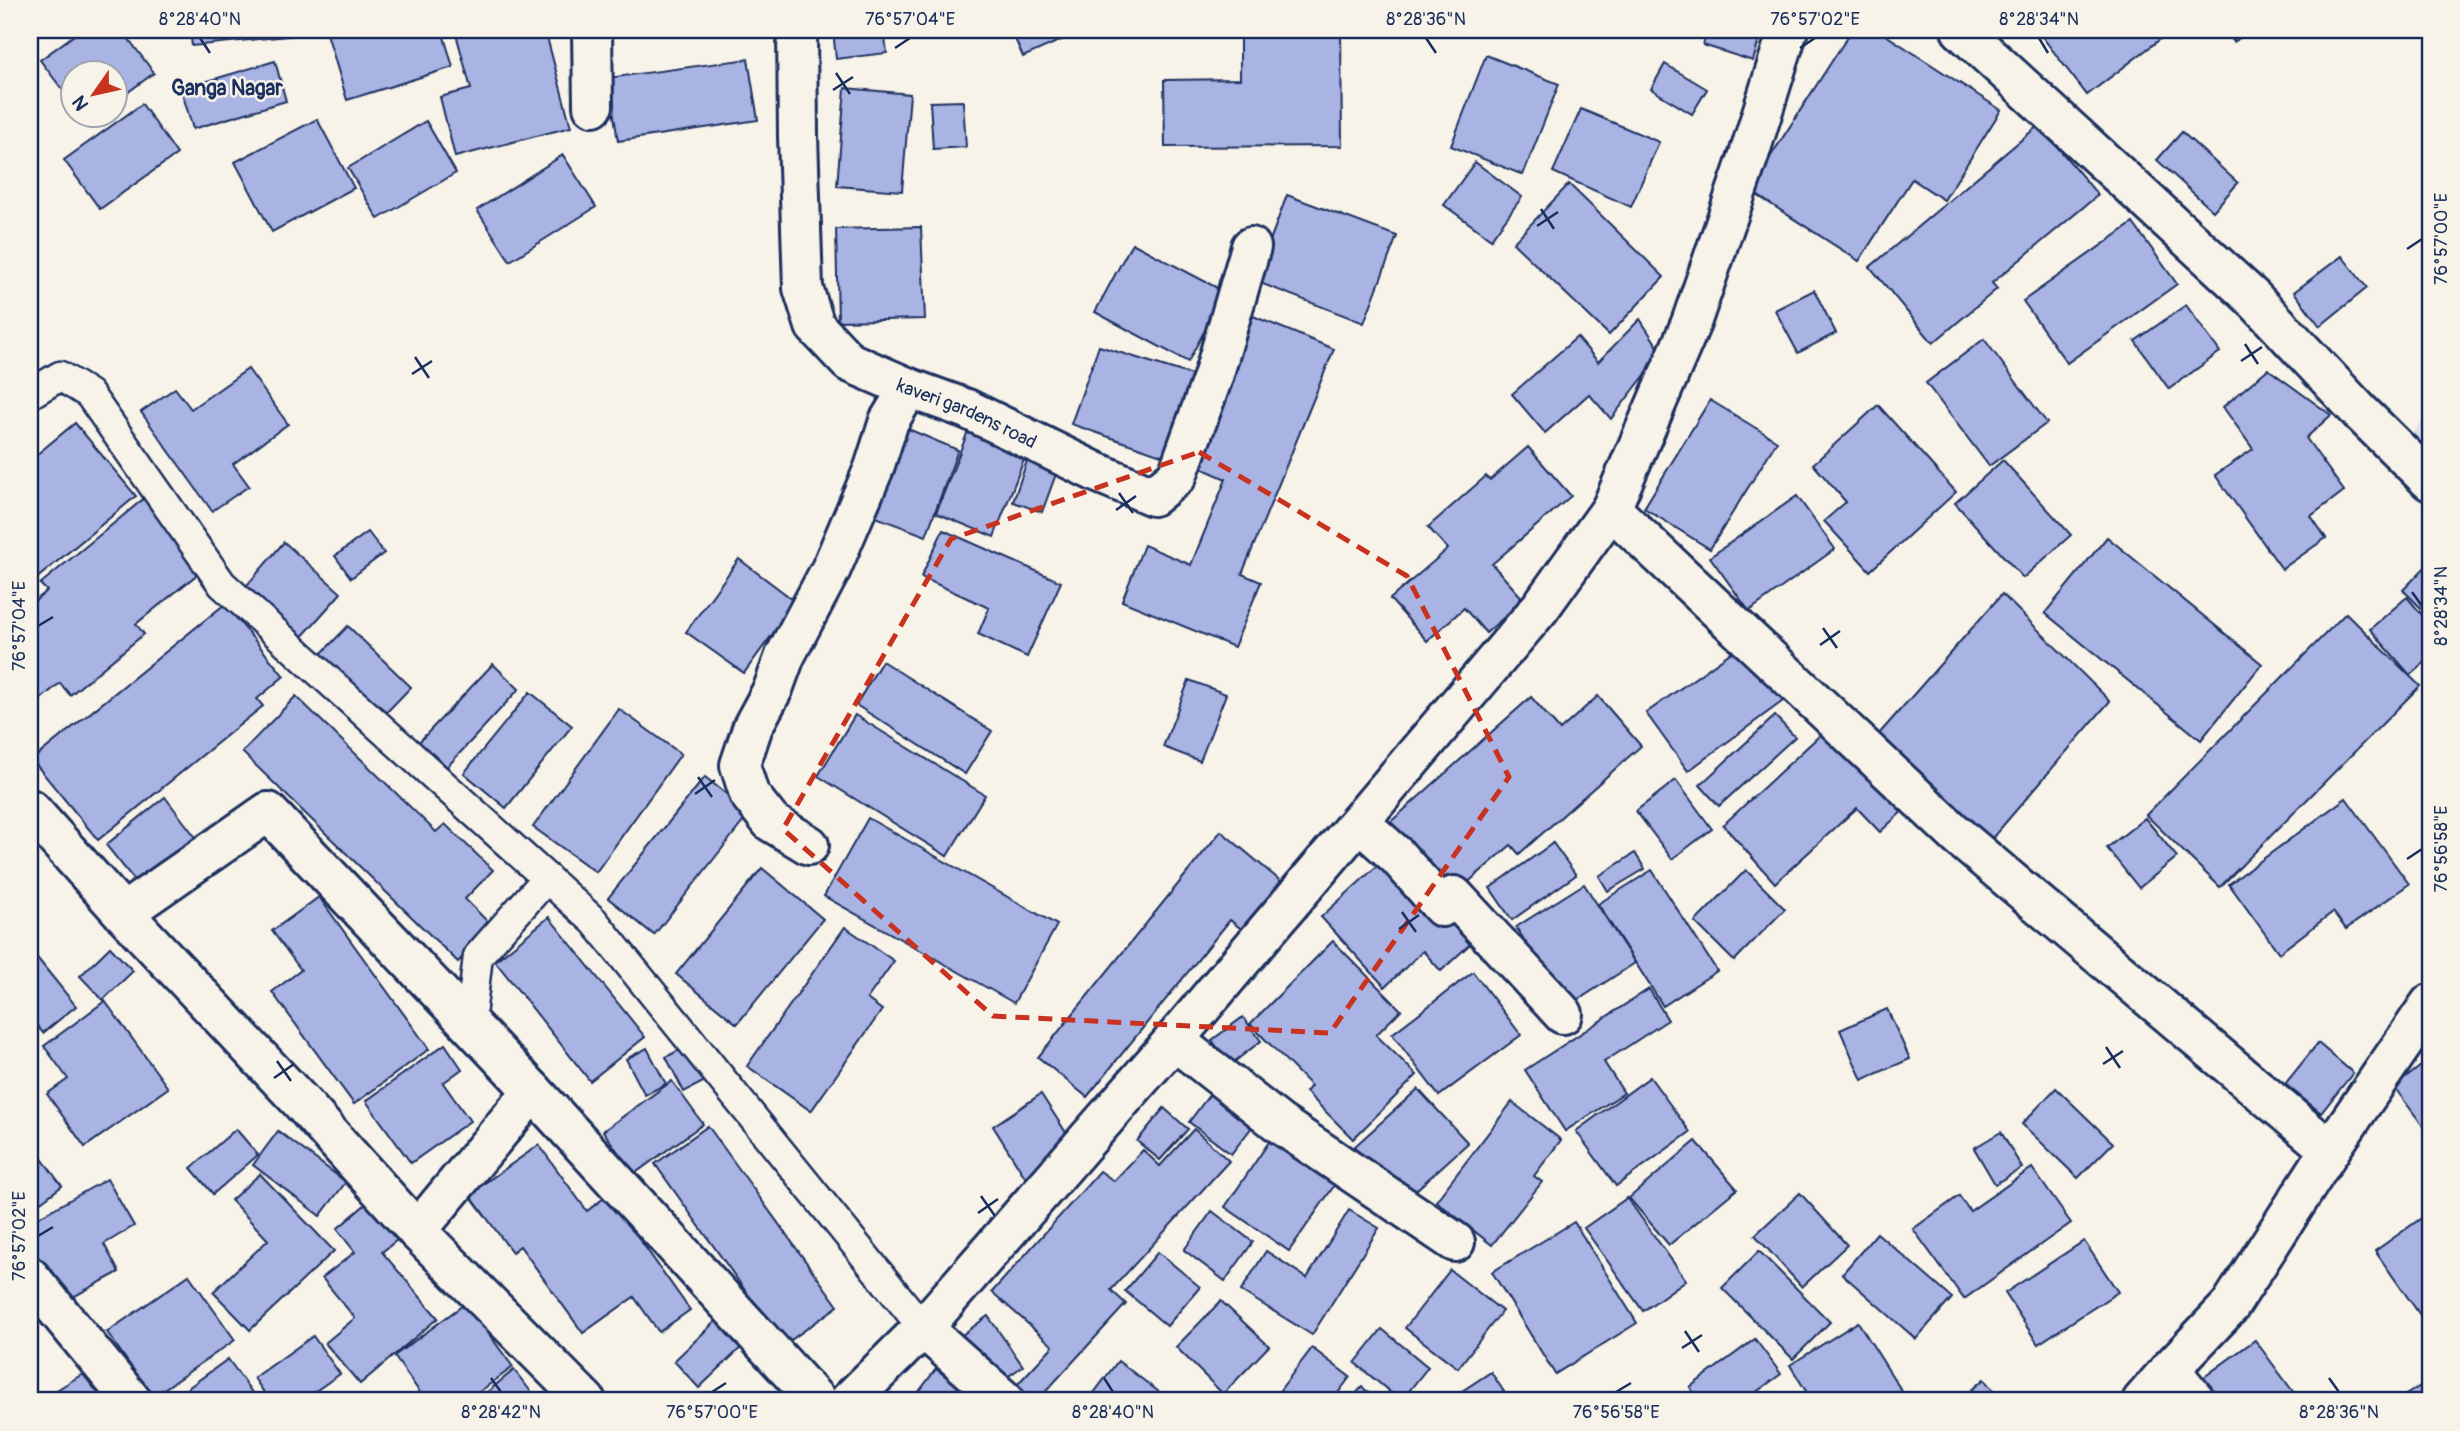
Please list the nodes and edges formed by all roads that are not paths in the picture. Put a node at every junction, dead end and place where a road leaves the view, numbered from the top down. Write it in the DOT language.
graph roads {
  1 [pos="592,30"];
  2 [pos="797,30"];
  3 [pos="1788,30"];
  4 [pos="1961,30"];
  5 [pos="593,106"];
  6 [pos="1251,247"];
  7 [pos="909,388"];
  8 [pos="30,394"];
  9 [pos="2430,481"];
  10 [pos="1611,509"];
  11 [pos="30,809"];
  12 [pos="1359,822"];
  13 [pos="809,845"];
  14 [pos="547,878"];
  15 [pos="123,913"];
  16 [pos="2430,1004"];
  17 [pos="1563,1014"];
  18 [pos="470,1024"];
  19 [pos="1174,1040"];
  20 [pos="533,1091"];
  21 [pos="2330,1150"];
  22 [pos="417,1231"];
  23 [pos="1455,1242"];
  24 [pos="30,1276"];
  25 [pos="923,1328"];
  26 [pos="2170,1369"];
  27 [pos="132,1401"];
  28 [pos="586,1401"];
  29 [pos="817,1401"];
  30 [pos="849,1401"];
  31 [pos="1005,1401"];
  32 [pos="2143,1401"];
  33 [pos="2196,1401"];
  1 -- 5 [label="street"];
  2 -- 7 [label="street, kaveri gardens road"];
  3 -- 10 [label="street"];
  4 -- 9 [label="street"];
  6 -- 7 [label="street, kaveri gardens road"];
  7 -- 13 [label="street"];
  8 -- 14 [label="lane"];
  10 -- 12 [label="street"];
  10 -- 21 [label="street"];
  11 -- 15 [label="street"];
  12 -- 17 [label="street"];
  12 -- 19 [label="street"];
  14 -- 18 [label="lane"];
  14 -- 25 [label="lane"];
  15 -- 18 [label="street"];
  15 -- 22 [label="street"];
  16 -- 21 [label="street"];
  18 -- 20 [label="street"];
  19 -- 23 [label="street"];
  19 -- 25 [label="street"];
  20 -- 22 [label="street"];
  20 -- 29 [label="street"];
  21 -- 26 [label="street"];
  22 -- 28 [label="street"];
  24 -- 27 [label="street"];
  25 -- 30 [label="street"];
  25 -- 31 [label="street"];
  26 -- 32 [label="street"];
  26 -- 33 [label="street"];
}
